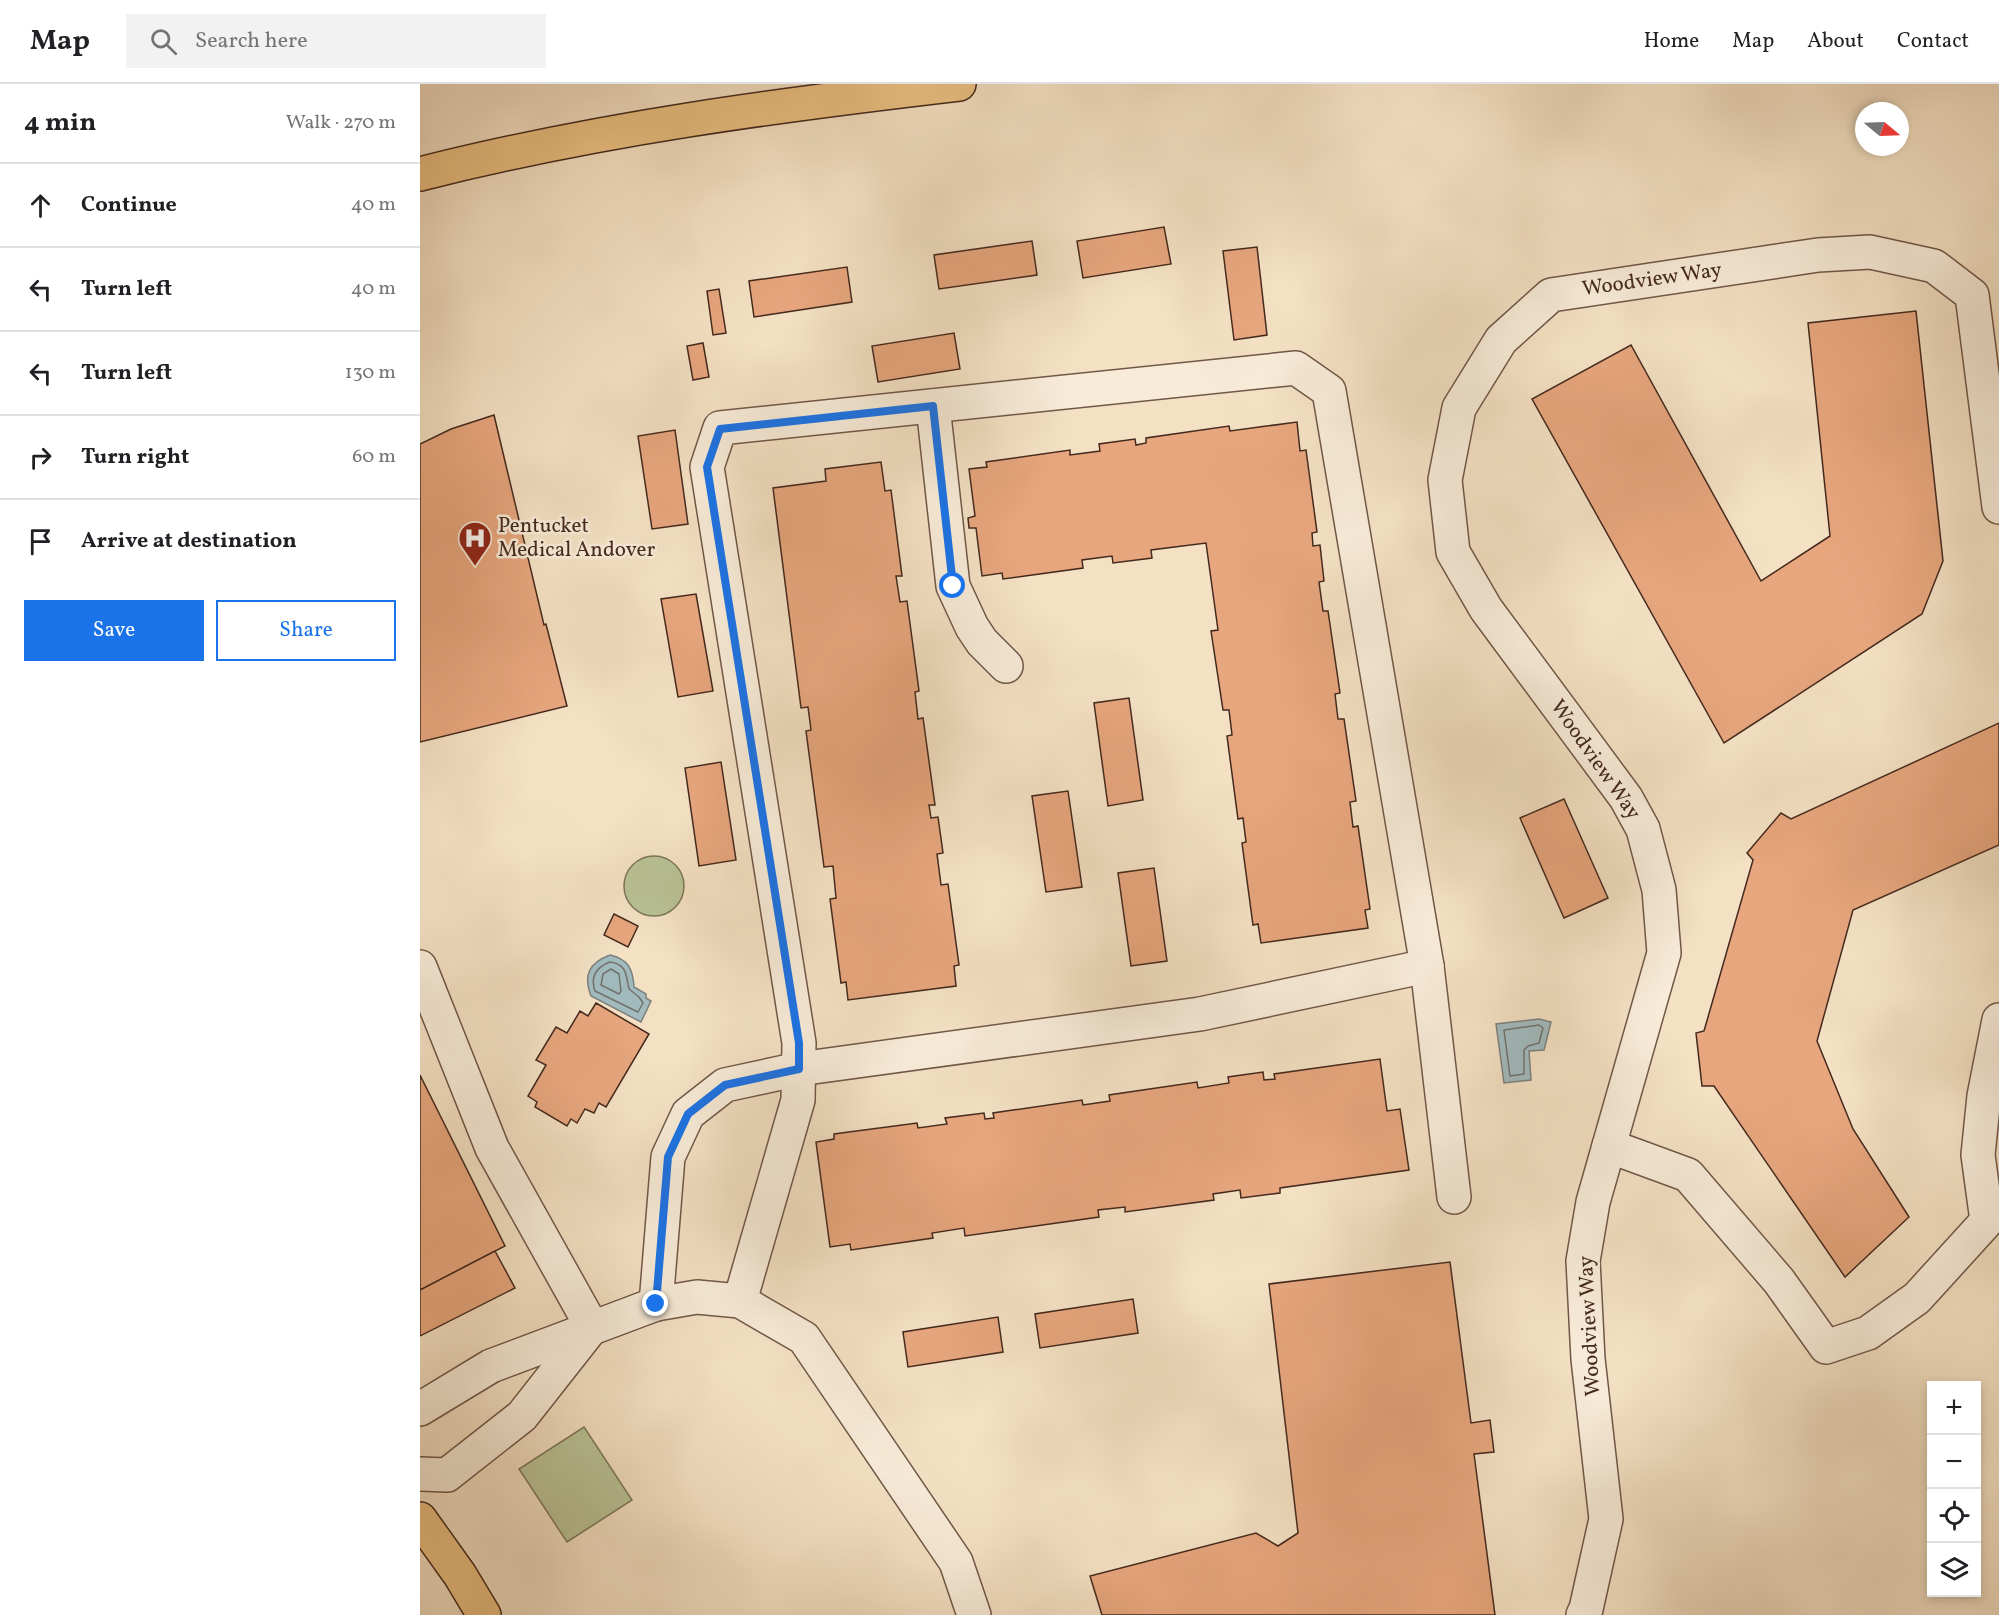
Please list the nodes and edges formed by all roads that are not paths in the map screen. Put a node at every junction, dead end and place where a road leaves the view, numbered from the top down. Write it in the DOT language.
graph roads {
  1 [pos="959,84"];
  2 [pos="420,174"];
  3 [pos="933,406"];
  4 [pos="1999,507"];
  5 [pos="1006,666"];
  6 [pos="1427,966"];
  7 [pos="420,967"];
  8 [pos="1999,1020"];
  9 [pos="799,1069"];
  10 [pos="1609,1146"];
  11 [pos="1454,1197"];
  12 [pos="740,1301"];
  13 [pos="656,1304"];
  14 [pos="592,1327"];
  15 [pos="420,1409"];
  16 [pos="420,1474"];
  17 [pos="420,1519"];
  18 [pos="484,1615"];
  19 [pos="974,1615"];
  20 [pos="1583,1615"];
  1 -- 2 [label="main road"];
  3 -- 5 [label="lane"];
  3 -- 6 [label="lane"];
  3 -- 9 [label="lane"];
  4 -- 10 [label="lane, Woodview Way"];
  6 -- 9 [label="lane"];
  6 -- 11 [label="lane"];
  7 -- 14 [label="lane"];
  8 -- 10 [label="lane"];
  9 -- 12 [label="lane"];
  9 -- 13 [label="lane"];
  10 -- 20 [label="lane, Woodview Way"];
  12 -- 13 [label="lane"];
  12 -- 19 [label="lane"];
  13 -- 14 [label="lane"];
  14 -- 15 [label="lane"];
  14 -- 16 [label="lane"];
  17 -- 18 [label="main road"];
}
